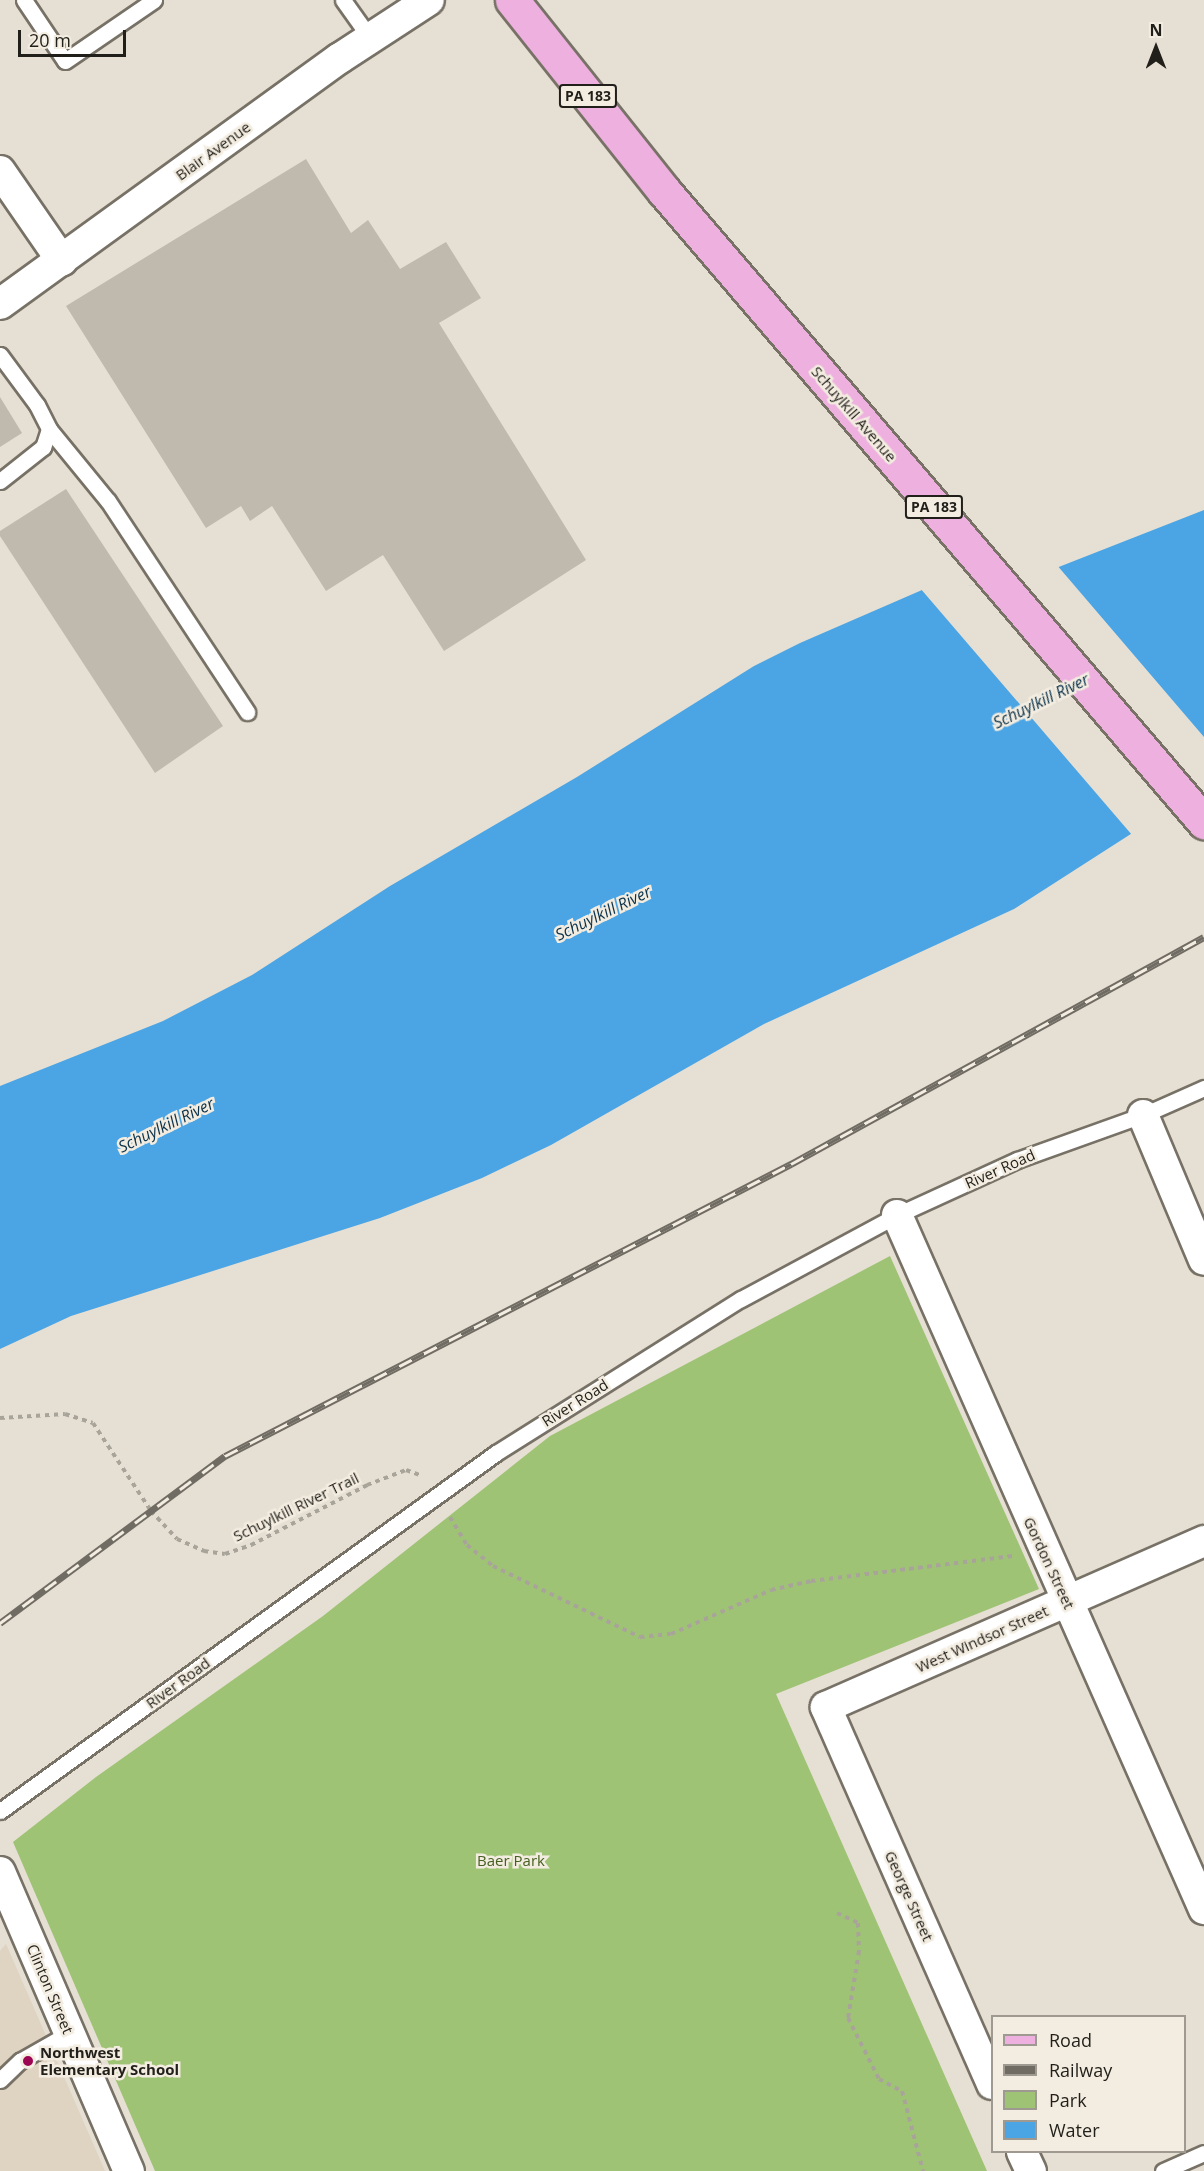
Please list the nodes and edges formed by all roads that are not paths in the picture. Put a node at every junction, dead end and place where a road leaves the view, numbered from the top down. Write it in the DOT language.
graph roads {
  1 [pos="24,0"];
  2 [pos="154,0"];
  3 [pos="343,0"];
  4 [pos="429,0"];
  5 [pos="512,0"];
  6 [pos="370,38"];
  7 [pos="0,171"];
  8 [pos="62,261"];
  9 [pos="0,304"];
  10 [pos="0,355"];
  11 [pos="49,429"];
  12 [pos="0,481"];
  13 [pos="247,712"];
  14 [pos="1204,822"];
  15 [pos="1204,1088"];
  16 [pos="1143,1115"];
  17 [pos="897,1215"];
  18 [pos="1204,1260"];
  19 [pos="1204,1541"];
  20 [pos="1068,1601"];
  21 [pos="826,1707"];
  22 [pos="0,1811"];
  23 [pos="0,1872"];
  24 [pos="1204,1909"];
  25 [pos="69,2032"];
  26 [pos="0,2080"];
  27 [pos="991,2080"];
  28 [pos="1023,2153"];
  29 [pos="1204,2153"];
  30 [pos="129,2171"];
  31 [pos="1031,2171"];
  32 [pos="1163,2171"];
  1 -- 2 [label="lane"];
  3 -- 6 [label="lane"];
  4 -- 6 [label="street, Blair Avenue"];
  5 -- 14 [label="main road, Schuylkill Avenue / PA 183"];
  6 -- 8 [label="street, Blair Avenue"];
  7 -- 8 [label="street"];
  8 -- 9 [label="street, Blair Avenue"];
  10 -- 11 [label="lane"];
  11 -- 12 [label="lane"];
  11 -- 13 [label="lane"];
  15 -- 16 [label="lane, River Road"];
  16 -- 17 [label="lane, River Road"];
  16 -- 18 [label="street"];
  17 -- 20 [label="street, Gordon Street"];
  17 -- 22 [label="lane, River Road"];
  19 -- 20 [label="street, West Windsor Street"];
  20 -- 21 [label="street, West Windsor Street"];
  20 -- 24 [label="street, Gordon Street"];
  21 -- 27 [label="street, George Street"];
  23 -- 25 [label="street, Clinton Street"];
  25 -- 26 [label="lane"];
  25 -- 30 [label="street, Clinton Street"];
  28 -- 31 [label="street"];
  29 -- 32 [label="lane"];
}
